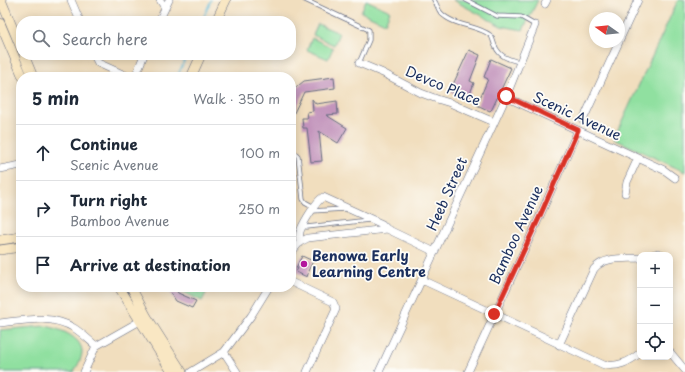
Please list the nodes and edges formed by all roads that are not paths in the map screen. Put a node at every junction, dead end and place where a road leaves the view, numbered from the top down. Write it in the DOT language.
graph roads {
  1 [pos="1,0"];
  2 [pos="71,0"];
  3 [pos="160,0"];
  4 [pos="169,0"];
  5 [pos="226,0"];
  6 [pos="305,0"];
  7 [pos="434,0"];
  8 [pos="466,0"];
  9 [pos="638,0"];
  10 [pos="165,8"];
  11 [pos="78,16"];
  12 [pos="161,16"];
  13 [pos="218,16"];
  14 [pos="0,23"];
  15 [pos="535,25"];
  16 [pos="625,28"];
  17 [pos="16,36"];
  18 [pos="616,48"];
  19 [pos="26,60"];
  20 [pos="96,60"];
  21 [pos="142,60"];
  22 [pos="199,60"];
  23 [pos="359,62"];
  24 [pos="520,62"];
  25 [pos="21,72"];
  26 [pos="31,72"];
  27 [pos="118,72"];
  28 [pos="137,72"];
  29 [pos="193,72"];
  30 [pos="506,96"];
  31 [pos="583,120"];
  32 [pos="494,122"];
  33 [pos="578,130"];
  34 [pos="296,154"];
  35 [pos="638,158"];
  36 [pos="16,166"];
  37 [pos="0,169"];
  38 [pos="675,178"];
  39 [pos="625,193"];
  40 [pos="347,208"];
  41 [pos="313,209"];
  42 [pos="373,220"];
  43 [pos="302,226"];
  44 [pos="387,228"];
  45 [pos="16,238"];
  46 [pos="0,240"];
  47 [pos="300,242"];
  48 [pos="296,247"];
  49 [pos="16,248"];
  50 [pos="0,250"];
  51 [pos="435,252"];
  52 [pos="637,258"];
  53 [pos="422,280"];
  54 [pos="296,284"];
  55 [pos="122,292"];
  56 [pos="134,292"];
  57 [pos="266,292"];
  58 [pos="494,314"];
  59 [pos="140,321"];
  60 [pos="0,322"];
  61 [pos="559,345"];
  62 [pos="96,346"];
  63 [pos="224,352"];
  64 [pos="637,354"];
  65 [pos="673,356"];
  66 [pos="621,368"];
  67 [pos="685,370"];
  68 [pos="84,372"];
  69 [pos="172,372"];
  70 [pos="182,372"];
  71 [pos="191,372"];
  72 [pos="237,372"];
  73 [pos="307,372"];
  74 [pos="379,372"];
  75 [pos="468,372"];
  1 -- 17 [label="main road"];
  2 -- 11 [label="street"];
  3 -- 10 [label="street"];
  4 -- 10 [label="street"];
  5 -- 13 [label="main road"];
  6 -- 23 [label="lane"];
  7 -- 24 [label="lane"];
  8 -- 15 [label="lane"];
  9 -- 16 [label="street"];
  10 -- 12 [label="street"];
  14 -- 25 [label="main road"];
  15 -- 24 [label="street, Heeb Street"];
  18 -- 31 [label="street"];
  19 -- 26 [label="main road"];
  20 -- 27 [label="street"];
  21 -- 28 [label="street"];
  22 -- 29 [label="main road"];
  23 -- 32 [label="street, Devco Place"];
  24 -- 30 [label="street, Heeb Street"];
  30 -- 32 [label="street, Heeb Street"];
  30 -- 33 [label="street, Scenic Avenue"];
  32 -- 51 [label="street, Heeb Street"];
  33 -- 35 [label="street, Scenic Avenue"];
  33 -- 58 [label="street, Bamboo Avenue"];
  34 -- 41 [label="lane"];
  35 -- 38 [label="street, Scenic Avenue"];
  35 -- 39 [label="street"];
  36 -- 37 [label="street"];
  40 -- 41 [label="lane"];
  40 -- 41 [label="street"];
  40 -- 42 [label="street"];
  41 -- 43 [label="street"];
  42 -- 43 [label="lane"];
  42 -- 44 [label="street"];
  43 -- 47 [label="street"];
  44 -- 47 [label="street"];
  44 -- 51 [label="street"];
  45 -- 46 [label="main road"];
  47 -- 48 [label="street"];
  49 -- 50 [label="main road"];
  51 -- 53 [label="street, Heeb Street"];
  52 -- 61 [label="street"];
  53 -- 58 [label="street"];
  53 -- 74 [label="street, Heeb Street"];
  54 -- 73 [label="street"];
  55 -- 59 [label="main road"];
  56 -- 70 [label="main road"];
  57 -- 63 [label="street"];
  58 -- 61 [label="street"];
  58 -- 75 [label="street, Bamboo Avenue"];
  59 -- 62 [label="street"];
  59 -- 69 [label="main road"];
  60 -- 62 [label="street"];
  61 -- 66 [label="street"];
  62 -- 68 [label="street"];
  63 -- 71 [label="street"];
  63 -- 72 [label="street"];
  64 -- 66 [label="street"];
  65 -- 67 [label="street"];
}
